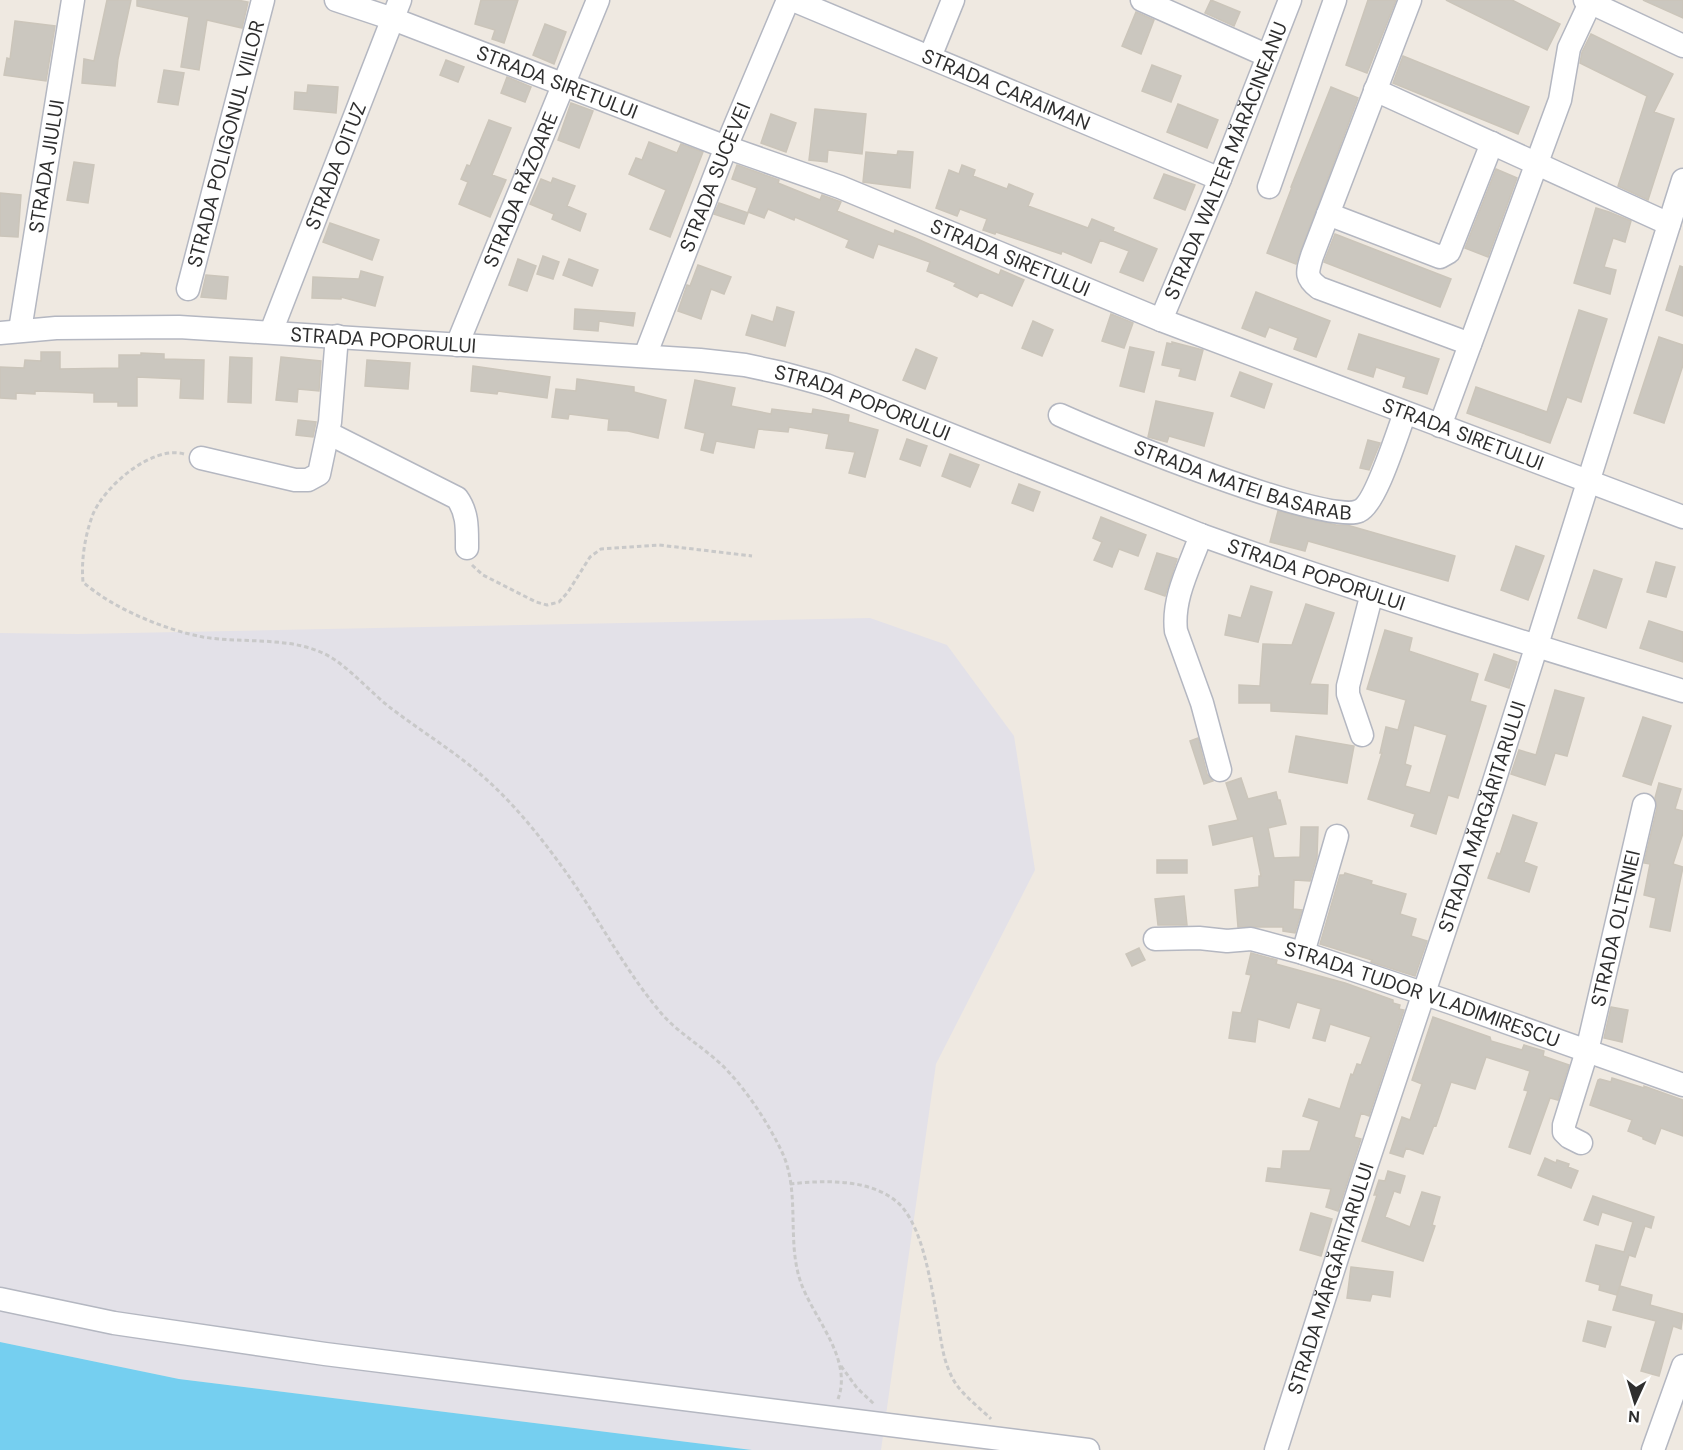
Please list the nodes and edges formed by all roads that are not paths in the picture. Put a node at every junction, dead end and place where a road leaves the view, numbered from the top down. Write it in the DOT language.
graph roads {
  1 [pos="73,0"];
  2 [pos="263,0"];
  3 [pos="336,0"];
  4 [pos="598,0"];
  5 [pos="790,0"];
  6 [pos="953,0"];
  7 [pos="1142,0"];
  8 [pos="1290,0"];
  9 [pos="1335,0"];
  10 [pos="1410,0"];
  11 [pos="1588,1"];
  12 [pos="397,9"];
  13 [pos="1683,46"];
  14 [pos="1268,56"];
  15 [pos="930,57"];
  16 [pos="563,85"];
  17 [pos="1375,90"];
  18 [pos="1492,142"];
  19 [pos="726,147"];
  20 [pos="1537,163"];
  21 [pos="1220,179"];
  22 [pos="1683,180"];
  23 [pos="1269,187"];
  24 [pos="1328,214"];
  25 [pos="1674,219"];
  26 [pos="188,289"];
  27 [pos="1161,320"];
  28 [pos="10,332"];
  29 [pos="272,332"];
  30 [pos="337,336"];
  31 [pos="1470,344"];
  32 [pos="457,345"];
  33 [pos="645,356"];
  34 [pos="1404,413"];
  35 [pos="1060,415"];
  36 [pos="1440,426"];
  37 [pos="328,433"];
  38 [pos="201,458"];
  39 [pos="1590,480"];
  40 [pos="1683,517"];
  41 [pos="1202,535"];
  42 [pos="467,548"];
  43 [pos="1372,593"];
  44 [pos="1537,646"];
  45 [pos="1683,691"];
  46 [pos="1362,735"];
  47 [pos="1220,770"];
  48 [pos="1644,805"];
  49 [pos="1337,836"];
  50 [pos="1155,939"];
  51 [pos="1303,954"];
  52 [pos="1424,994"];
  53 [pos="1587,1051"];
  54 [pos="1683,1085"];
  55 [pos="1581,1143"];
  56 [pos="0,1299"];
  57 [pos="1683,1366"];
  58 [pos="1088,1450"];
  59 [pos="1276,1450"];
  60 [pos="1653,1450"];
  1 -- 28 [label="street, STRADA JIULUI"];
  2 -- 26 [label="street, STRADA POLIGONUL VIILOR"];
  3 -- 12 [label="street, STRADA SIRETULUI"];
  4 -- 16 [label="street, STRADA RĂZOARE"];
  5 -- 15 [label="street, STRADA CARAIMAN"];
  5 -- 19 [label="street, STRADA SUCEVEI"];
  6 -- 15 [label="street"];
  7 -- 14 [label="street"];
  8 -- 14 [label="street, STRADA WALTER MĂRĂCINEANU"];
  9 -- 23 [label="street"];
  10 -- 17 [label="street"];
  11 -- 13 [label="street"];
  11 -- 20 [label="street"];
  12 -- 16 [label="street, STRADA SIRETULUI"];
  12 -- 29 [label="street, STRADA OITUZ"];
  14 -- 21 [label="street, STRADA WALTER MĂRĂCINEANU"];
  15 -- 21 [label="street, STRADA CARAIMAN"];
  16 -- 19 [label="street, STRADA SIRETULUI"];
  16 -- 32 [label="street, STRADA RĂZOARE"];
  17 -- 18 [label="street"];
  17 -- 24 [label="street"];
  18 -- 20 [label="street"];
  18 -- 24 [label="street"];
  19 -- 27 [label="street, STRADA SIRETULUI"];
  19 -- 33 [label="street, STRADA SUCEVEI"];
  20 -- 25 [label="street"];
  20 -- 31 [label="street"];
  21 -- 27 [label="street, STRADA WALTER MĂRĂCINEANU"];
  22 -- 25 [label="street, STRADA MĂRGĂRITARULUI"];
  24 -- 31 [label="street"];
  25 -- 39 [label="street, STRADA MĂRGĂRITARULUI"];
  27 -- 34 [label="street, STRADA SIRETULUI"];
  28 -- 29 [label="street, STRADA POPORULUI"];
  29 -- 30 [label="street, STRADA POPORULUI"];
  30 -- 32 [label="street, STRADA POPORULUI"];
  30 -- 37 [label="street"];
  31 -- 36 [label="street"];
  32 -- 33 [label="street, STRADA POPORULUI"];
  33 -- 41 [label="street, STRADA POPORULUI"];
  34 -- 35 [label="street, STRADA MATEI BASARAB"];
  34 -- 36 [label="street, STRADA SIRETULUI"];
  36 -- 39 [label="street, STRADA SIRETULUI"];
  37 -- 38 [label="street"];
  37 -- 42 [label="street"];
  39 -- 40 [label="street, STRADA SIRETULUI"];
  39 -- 44 [label="street, STRADA MĂRGĂRITARULUI"];
  41 -- 43 [label="street, STRADA POPORULUI"];
  41 -- 47 [label="street"];
  43 -- 44 [label="street, STRADA POPORULUI"];
  43 -- 46 [label="street"];
  44 -- 45 [label="street, STRADA POPORULUI"];
  44 -- 52 [label="street, STRADA MĂRGĂRITARULUI"];
  48 -- 53 [label="street, STRADA OLTENIEI"];
  49 -- 51 [label="street"];
  50 -- 51 [label="street, STRADA TUDOR VLADIMIRESCU"];
  51 -- 52 [label="street, STRADA TUDOR VLADIMIRESCU"];
  52 -- 53 [label="street, STRADA TUDOR VLADIMIRESCU"];
  52 -- 59 [label="street, STRADA MĂRGĂRITARULUI"];
  53 -- 54 [label="street, STRADA TUDOR VLADIMIRESCU"];
  53 -- 55 [label="street, STRADA OLTENIEI"];
  56 -- 58 [label="street"];
  57 -- 60 [label="street"];
}
